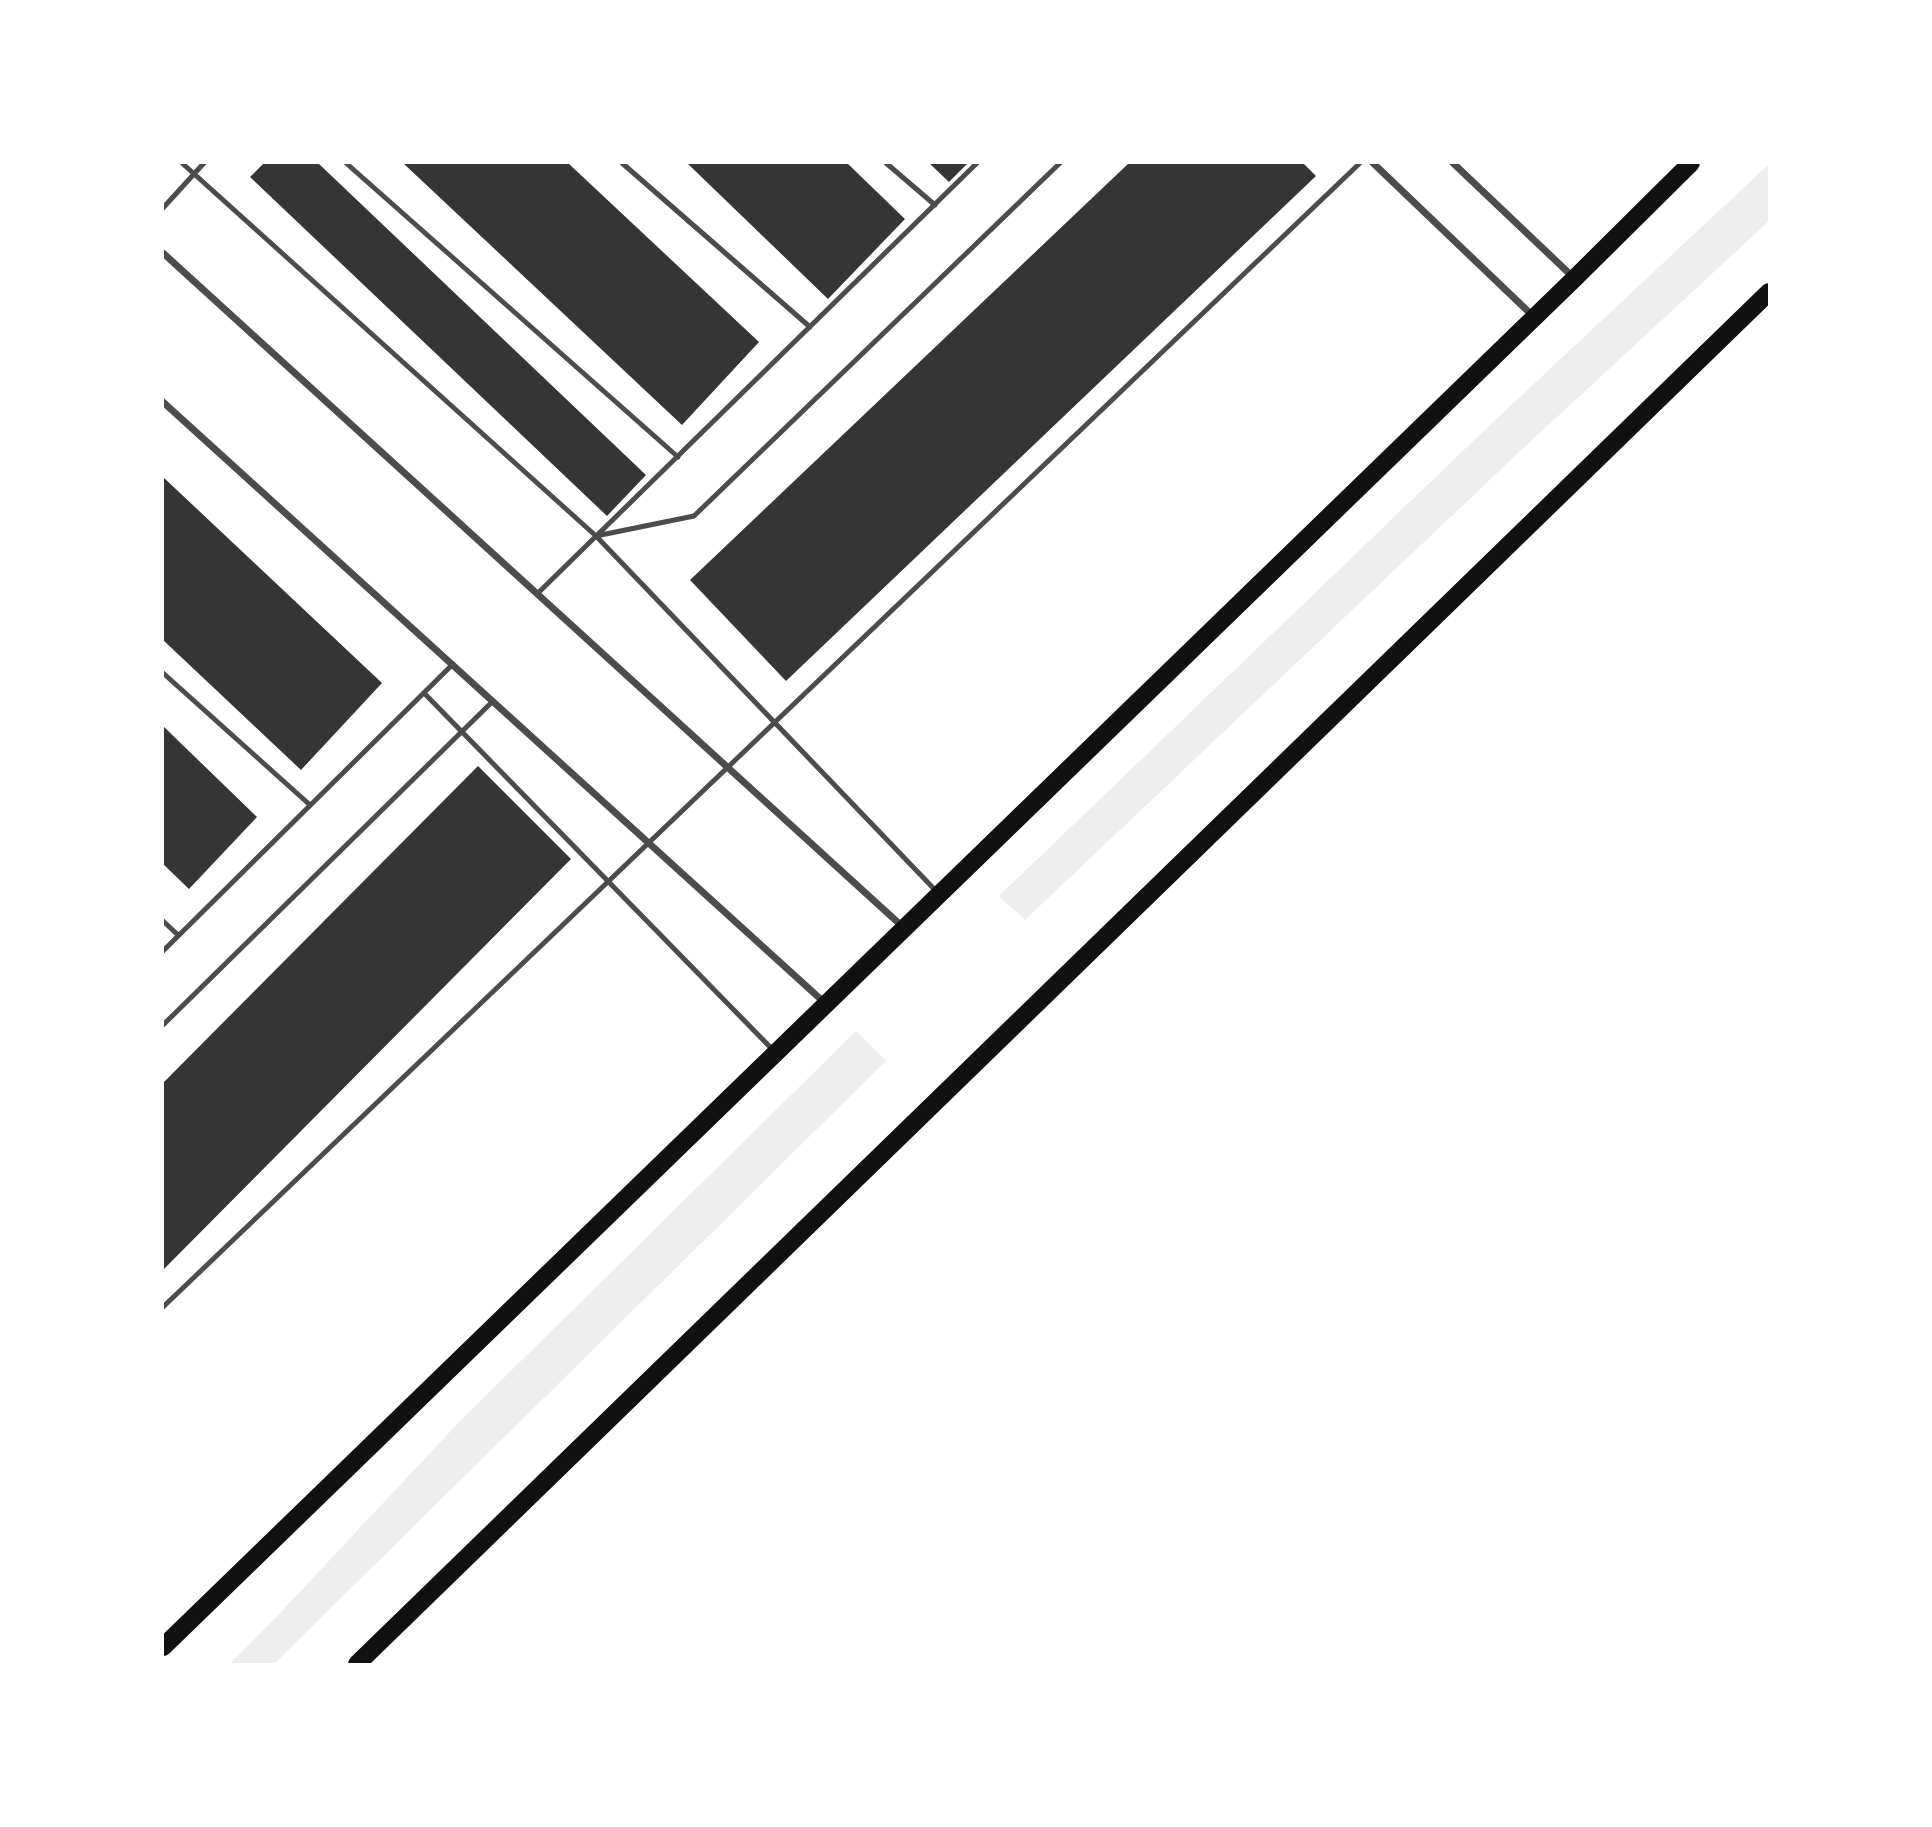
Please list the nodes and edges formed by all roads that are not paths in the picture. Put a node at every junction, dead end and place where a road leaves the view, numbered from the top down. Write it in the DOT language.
graph roads {
  1 [pos="182,163"];
  2 [pos="204,163"];
  3 [pos="346,163"];
  4 [pos="622,163"];
  5 [pos="886,163"];
  6 [pos="977,163"];
  7 [pos="1060,163"];
  8 [pos="1360,163"];
  9 [pos="1373,163"];
  10 [pos="1453,163"];
  11 [pos="1691,163"];
  12 [pos="935,205"];
  13 [pos="163,208"];
  14 [pos="163,253"];
  15 [pos="1575,278"];
  16 [pos="1769,292"];
  17 [pos="1534,317"];
  18 [pos="810,327"];
  19 [pos="163,402"];
  20 [pos="678,457"];
  21 [pos="596,536"];
  22 [pos="537,594"];
  23 [pos="453,664"];
  24 [pos="163,673"];
  25 [pos="424,692"];
  26 [pos="493,701"];
  27 [pos="775,722"];
  28 [pos="462,731"];
  29 [pos="728,767"];
  30 [pos="310,805"];
  31 [pos="648,843"];
  32 [pos="608,881"];
  33 [pos="939,895"];
  34 [pos="163,921"];
  35 [pos="905,928"];
  36 [pos="178,935"];
  37 [pos="163,951"];
  38 [pos="826,1004"];
  39 [pos="163,1025"];
  40 [pos="776,1053"];
  41 [pos="163,1307"];
  42 [pos="163,1647"];
  43 [pos="358,1664"];
  1 -- 21 [label="lane"];
  2 -- 13 [label="lane"];
  3 -- 20 [label="lane"];
  4 -- 18 [label="lane"];
  5 -- 12 [label="lane"];
  6 -- 12 [label="lane"];
  7 -- 21 [label="lane"];
  8 -- 27 [label="lane"];
  9 -- 17 [label="street"];
  10 -- 15 [label="street"];
  11 -- 15 [label="main road"];
  12 -- 18 [label="lane"];
  14 -- 22 [label="street"];
  15 -- 17 [label="main road"];
  16 -- 43 [label="main road"];
  17 -- 33 [label="main road"];
  18 -- 20 [label="lane"];
  19 -- 23 [label="street"];
  20 -- 21 [label="lane"];
  21 -- 22 [label="lane"];
  21 -- 27 [label="lane"];
  22 -- 29 [label="street"];
  23 -- 25 [label="lane"];
  23 -- 26 [label="street"];
  24 -- 30 [label="lane"];
  25 -- 28 [label="lane"];
  25 -- 30 [label="lane"];
  26 -- 28 [label="lane"];
  26 -- 31 [label="street"];
  27 -- 29 [label="lane"];
  27 -- 33 [label="lane"];
  28 -- 32 [label="lane"];
  28 -- 39 [label="lane"];
  29 -- 31 [label="lane"];
  29 -- 35 [label="street"];
  30 -- 36 [label="lane"];
  31 -- 32 [label="lane"];
  31 -- 38 [label="street"];
  32 -- 40 [label="lane"];
  32 -- 41 [label="lane"];
  33 -- 35 [label="main road"];
  34 -- 36 [label="lane"];
  35 -- 38 [label="main road"];
  36 -- 37 [label="lane"];
  38 -- 40 [label="main road"];
  40 -- 42 [label="main road"];
}
